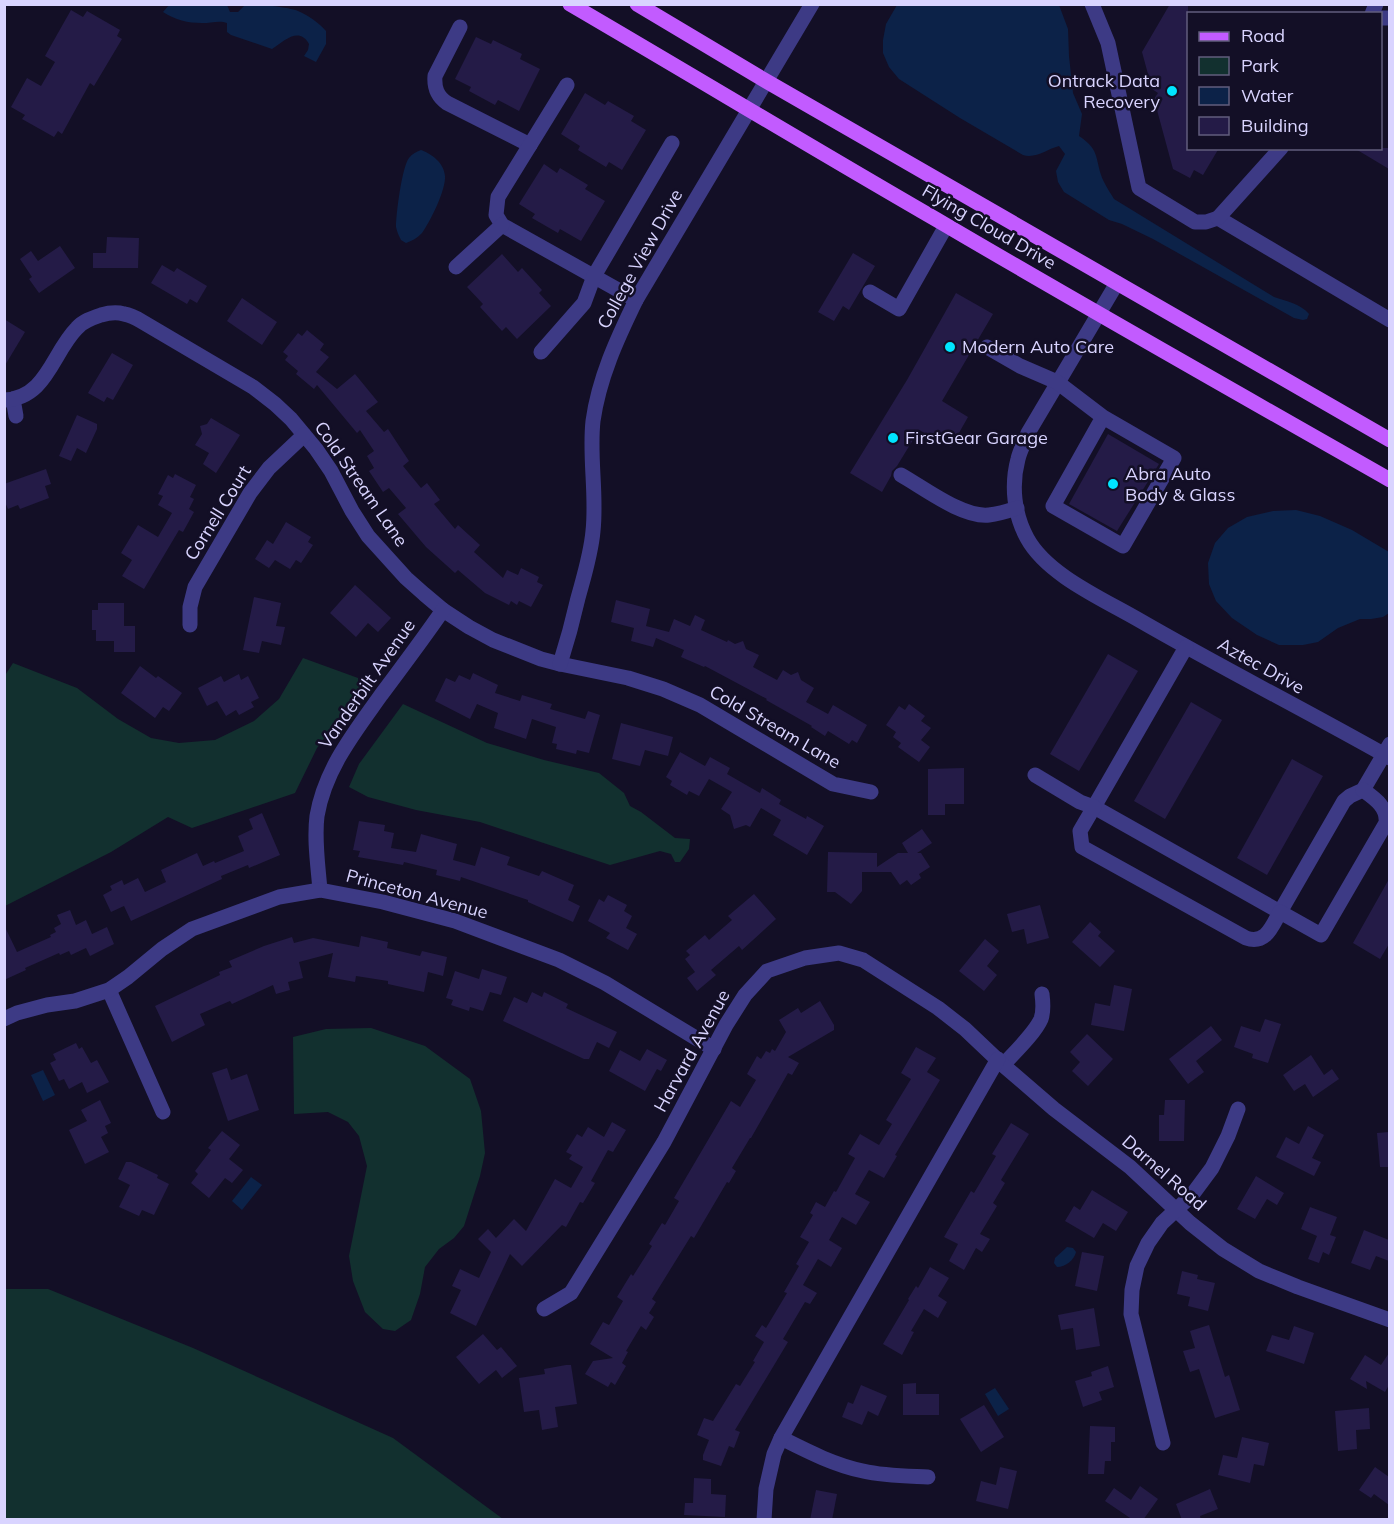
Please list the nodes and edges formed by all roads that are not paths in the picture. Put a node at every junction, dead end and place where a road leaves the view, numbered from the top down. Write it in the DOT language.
graph roads {
  1 [pos="570,4"];
  2 [pos="638,4"];
  3 [pos="812,4"];
  4 [pos="1092,4"];
  5 [pos="460,27"];
  6 [pos="766,81"];
  7 [pos="567,85"];
  8 [pos="749,109"];
  9 [pos="672,143"];
  10 [pos="530,145"];
  11 [pos="1279,150"];
  12 [pos="1218,218"];
  13 [pos="502,225"];
  14 [pos="946,226"];
  15 [pos="456,267"];
  16 [pos="594,276"];
  17 [pos="1117,283"];
  18 [pos="870,292"];
  19 [pos="636,300"];
  20 [pos="1098,313"];
  21 [pos="1389,320"];
  22 [pos="987,347"];
  23 [pos="541,352"];
  24 [pos="1057,382"];
  25 [pos="9,399"];
  26 [pos="16,416"];
  27 [pos="1103,417"];
  28 [pos="304,435"];
  29 [pos="1389,440"];
  30 [pos="901,475"];
  31 [pos="1389,480"];
  32 [pos="1017,508"];
  33 [pos="443,610"];
  34 [pos="190,625"];
  35 [pos="1186,647"];
  36 [pos="560,664"];
  37 [pos="1387,752"];
  38 [pos="1035,775"];
  39 [pos="1363,790"];
  40 [pos="871,792"];
  41 [pos="1095,807"];
  42 [pos="320,890"];
  43 [pos="1280,912"];
  44 [pos="109,990"];
  45 [pos="1042,994"];
  46 [pos="4,1019"];
  47 [pos="714,1048"];
  48 [pos="1001,1062"];
  49 [pos="1238,1109"];
  50 [pos="163,1112"];
  51 [pos="1176,1209"];
  52 [pos="544,1309"];
  53 [pos="1389,1320"];
  54 [pos="780,1438"];
  55 [pos="1163,1443"];
  56 [pos="928,1478"];
  57 [pos="764,1520"];
  1 -- 8 [label="main road, Flying Cloud Drive"];
  2 -- 6 [label="main road, Flying Cloud Drive"];
  3 -- 6 [label="street, College View Drive"];
  4 -- 12 [label="street"];
  5 -- 10 [label="street"];
  6 -- 8 [label="street, College View Drive"];
  6 -- 17 [label="main road, Flying Cloud Drive"];
  7 -- 10 [label="street"];
  8 -- 14 [label="main road, Flying Cloud Drive"];
  8 -- 19 [label="street, College View Drive"];
  9 -- 16 [label="street"];
  10 -- 13 [label="street"];
  11 -- 12 [label="street"];
  12 -- 21 [label="street"];
  13 -- 15 [label="street"];
  13 -- 16 [label="street"];
  14 -- 18 [label="street"];
  14 -- 20 [label="main road, Flying Cloud Drive"];
  16 -- 19 [label="street"];
  16 -- 23 [label="street"];
  17 -- 20 [label="street, Aztec Drive"];
  17 -- 29 [label="main road, Flying Cloud Drive"];
  19 -- 36 [label="street, College View Drive"];
  20 -- 24 [label="street, Aztec Drive"];
  20 -- 31 [label="main road, Flying Cloud Drive"];
  22 -- 24 [label="street"];
  24 -- 27 [label="street"];
  24 -- 32 [label="street, Aztec Drive"];
  25 -- 26 [label="street, Cold Stream Lane"];
  25 -- 28 [label="street, Cold Stream Lane"];
  27 -- 27 [label="street"];
  28 -- 33 [label="street, Cold Stream Lane"];
  28 -- 34 [label="street, Cornell Court"];
  30 -- 32 [label="street"];
  32 -- 35 [label="street, Aztec Drive"];
  33 -- 36 [label="street, Cold Stream Lane"];
  33 -- 42 [label="street, Vanderbilt Avenue"];
  35 -- 37 [label="street, Aztec Drive"];
  35 -- 41 [label="street"];
  36 -- 40 [label="street, Cold Stream Lane"];
  37 -- 39 [label="street"];
  38 -- 41 [label="street"];
  39 -- 43 [label="street"];
  39 -- 43 [label="street"];
  41 -- 43 [label="street"];
  41 -- 43 [label="street"];
  42 -- 44 [label="street, Princeton Avenue"];
  42 -- 47 [label="street, Princeton Avenue"];
  44 -- 46 [label="street, Princeton Avenue"];
  44 -- 50 [label="street"];
  45 -- 48 [label="street"];
  47 -- 48 [label="street, Harvard Avenue"];
  47 -- 52 [label="street, Harvard Avenue"];
  48 -- 51 [label="street, Darnel Road"];
  48 -- 54 [label="street"];
  49 -- 51 [label="street"];
  51 -- 53 [label="street, Darnel Road"];
  51 -- 55 [label="street"];
  54 -- 56 [label="street"];
  54 -- 57 [label="street"];
}
